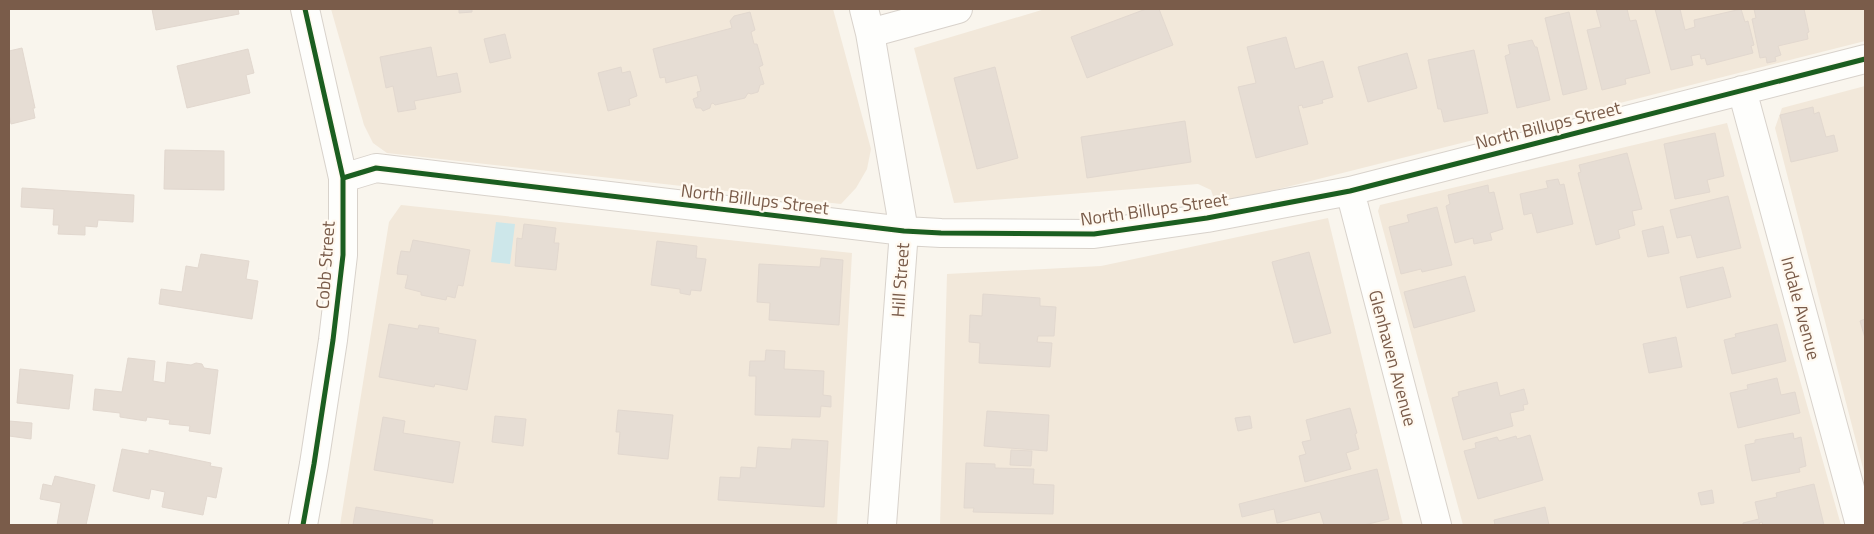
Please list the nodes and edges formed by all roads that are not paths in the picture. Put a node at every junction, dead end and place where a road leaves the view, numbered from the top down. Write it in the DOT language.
graph roads {
  1 [pos="305,9"];
  2 [pos="958,9"];
  3 [pos="867,21"];
  4 [pos="1865,59"];
  5 [pos="1742,90"];
  6 [pos="343,178"];
  7 [pos="1350,191"];
  8 [pos="904,231"];
  9 [pos="303,525"];
  10 [pos="882,525"];
  11 [pos="1437,525"];
  12 [pos="1860,525"];
  1 -- 6 [label="street, Cobb Street"];
  2 -- 3 [label="street"];
  3 -- 8 [label="street, Hill Street"];
  4 -- 5 [label="street, North Billups Street"];
  5 -- 7 [label="street, North Billups Street"];
  5 -- 12 [label="street, Indale Avenue"];
  6 -- 8 [label="street, North Billups Street"];
  6 -- 9 [label="street, Cobb Street"];
  7 -- 8 [label="street, North Billups Street"];
  7 -- 11 [label="street, Glenhaven Avenue"];
  8 -- 10 [label="street, Hill Street"];
}
